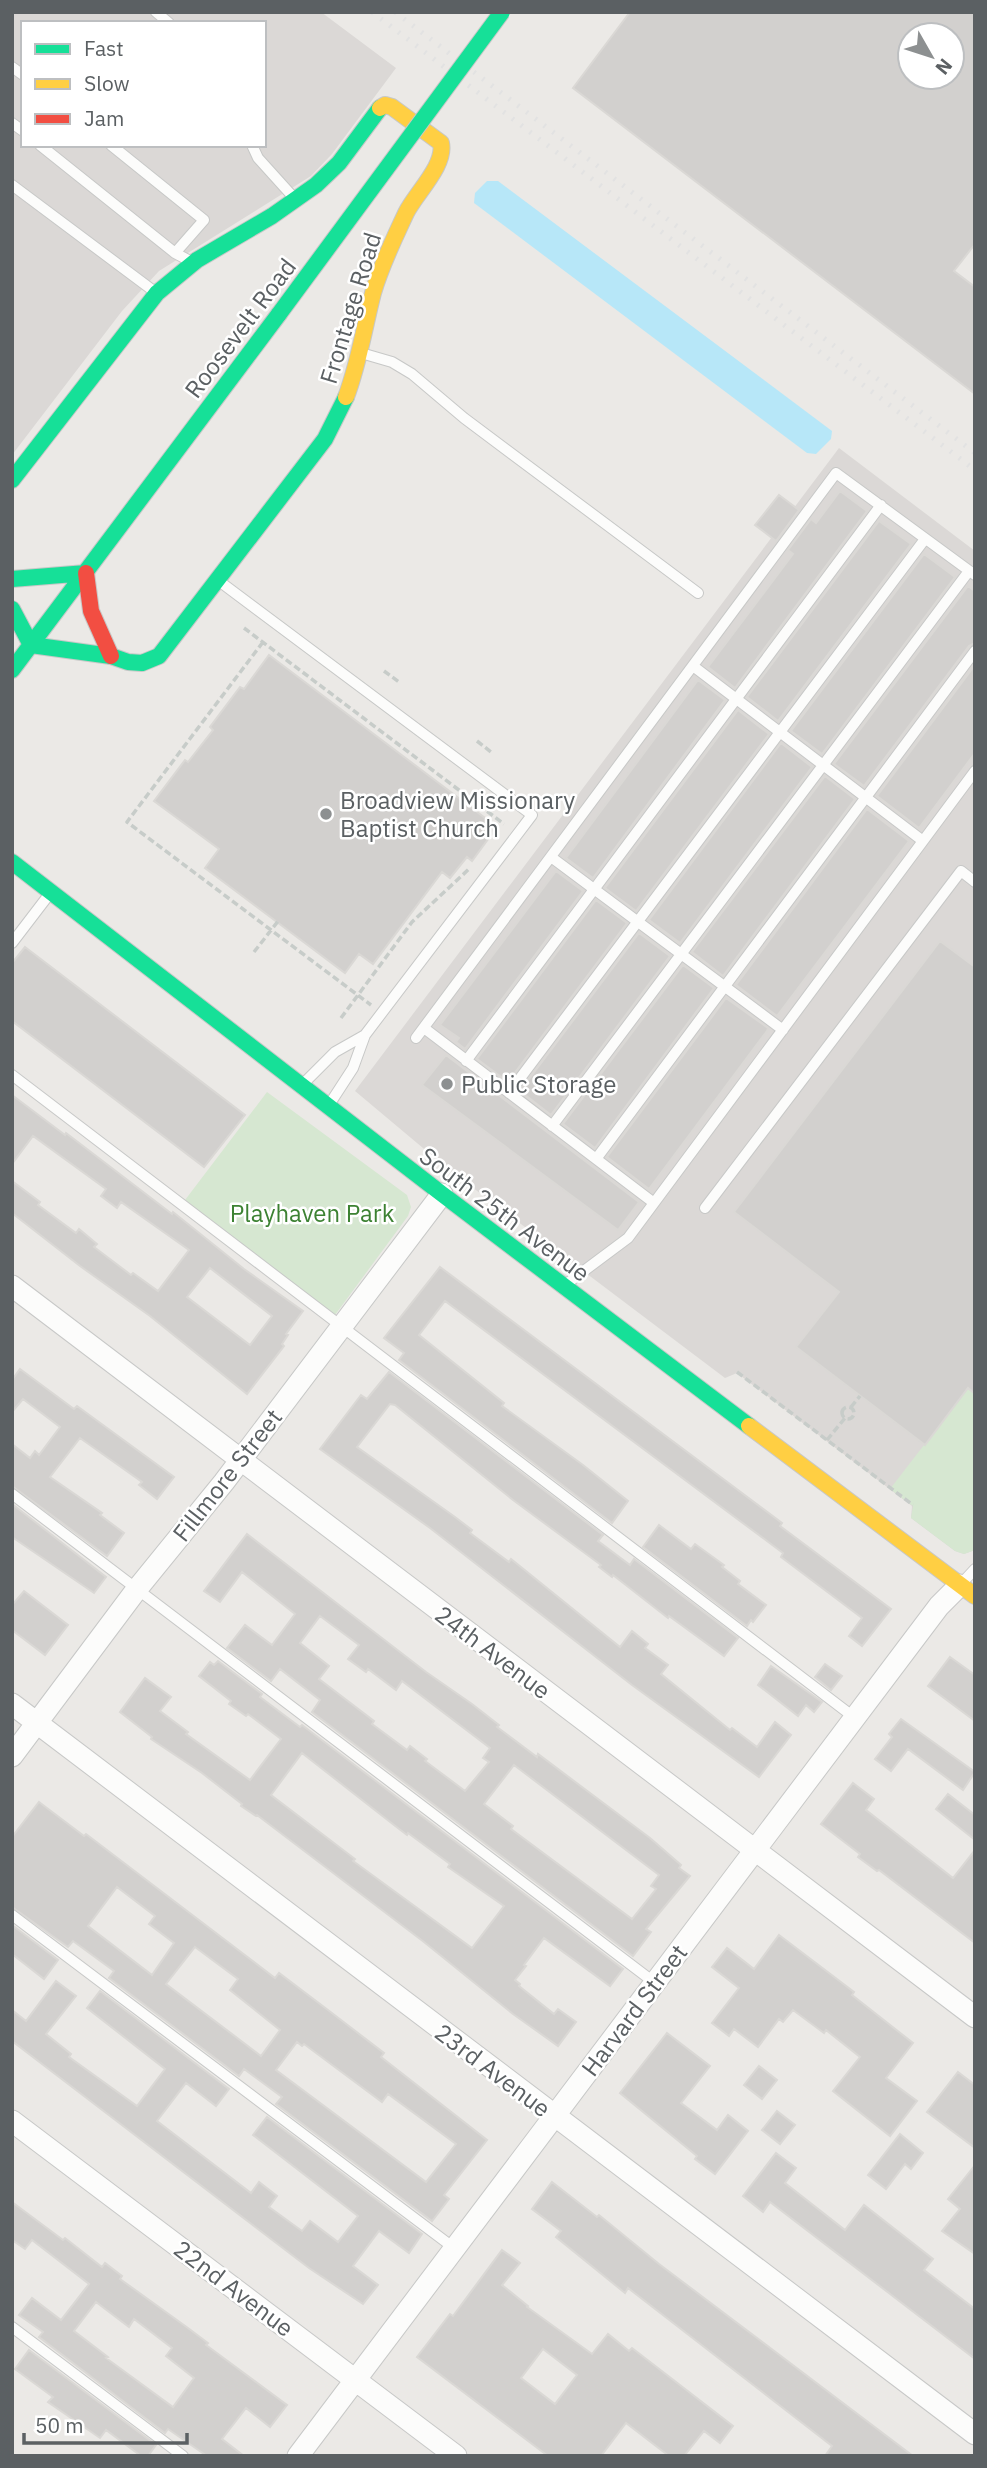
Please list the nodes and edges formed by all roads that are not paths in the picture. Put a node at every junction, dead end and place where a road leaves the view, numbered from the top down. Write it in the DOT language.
graph roads {
  1 [pos="502,12"];
  2 [pos="42,147"];
  3 [pos="113,147"];
  4 [pos="253,147"];
  5 [pos="12,185"];
  6 [pos="295,199"];
  7 [pos="175,253"];
  8 [pos="192,263"];
  9 [pos="157,293"];
  10 [pos="361,353"];
  11 [pos="12,480"];
  12 [pos="881,505"];
  13 [pos="925,539"];
  14 [pos="86,573"];
  15 [pos="972,573"];
  16 [pos="12,579"];
  17 [pos="219,581"];
  18 [pos="698,593"];
  19 [pos="12,609"];
  20 [pos="31,645"];
  21 [pos="975,651"];
  22 [pos="111,656"];
  23 [pos="693,666"];
  24 [pos="12,670"];
  25 [pos="736,698"];
  26 [pos="780,732"];
  27 [pos="824,765"];
  28 [pos="975,771"];
  29 [pos="866,797"];
  30 [pos="923,841"];
  31 [pos="551,857"];
  32 [pos="12,862"];
  33 [pos="975,882"];
  34 [pos="594,889"];
  35 [pos="51,892"];
  36 [pos="638,922"];
  37 [pos="12,943"];
  38 [pos="681,954"];
  39 [pos="724,986"];
  40 [pos="424,1028"];
  41 [pos="783,1030"];
  42 [pos="365,1035"];
  43 [pos="416,1038"];
  44 [pos="466,1061"];
  45 [pos="12,1075"];
  46 [pos="301,1086"];
  47 [pos="509,1093"];
  48 [pos="328,1107"];
  49 [pos="552,1126"];
  50 [pos="596,1158"];
  51 [pos="442,1194"];
  52 [pos="654,1203"];
  53 [pos="705,1208"];
  54 [pos="12,1286"];
  55 [pos="563,1287"];
  56 [pos="342,1326"];
  57 [pos="241,1460"];
  58 [pos="12,1494"];
  59 [pos="975,1569"];
  60 [pos="138,1589"];
  61 [pos="967,1590"];
  62 [pos="12,1704"];
  63 [pos="855,1717"];
  64 [pos="37,1723"];
  65 [pos="12,1756"];
  66 [pos="754,1851"];
  67 [pos="12,1915"];
  68 [pos="655,1983"];
  69 [pos="975,2017"];
  70 [pos="554,2116"];
  71 [pos="12,2120"];
  72 [pos="454,2248"];
  73 [pos="12,2327"];
  74 [pos="355,2379"];
  75 [pos="975,2434"];
  76 [pos="183,2456"];
  77 [pos="298,2456"];
  78 [pos="456,2456"];
  1 -- 14 [label="main road, Roosevelt Road, bridge"];
  2 -- 7 [label="lane"];
  3 -- 7 [label="lane"];
  4 -- 6 [label="lane"];
  5 -- 9 [label="lane"];
  6 -- 8 [label="main road, Frontage Road"];
  6 -- 10 [label="main road, Frontage Road"];
  7 -- 8 [label="lane"];
  8 -- 9 [label="main road, Frontage Road"];
  9 -- 11 [label="main road, Frontage Road"];
  10 -- 17 [label="main road, Frontage Road"];
  10 -- 18 [label="lane"];
  12 -- 13 [label="lane"];
  12 -- 23 [label="lane"];
  12 -- 25 [label="lane"];
  13 -- 15 [label="lane"];
  13 -- 26 [label="lane"];
  14 -- 16 [label="main road"];
  14 -- 20 [label="main road, Roosevelt Road"];
  14 -- 22 [label="main road"];
  15 -- 27 [label="lane"];
  17 -- 22 [label="main road, Frontage Road"];
  17 -- 42 [label="lane"];
  19 -- 20 [label="main road"];
  20 -- 22 [label="main road, Frontage Road"];
  20 -- 24 [label="main road, Roosevelt Road"];
  21 -- 29 [label="lane"];
  23 -- 25 [label="lane"];
  23 -- 31 [label="lane"];
  25 -- 26 [label="lane"];
  25 -- 34 [label="lane"];
  26 -- 27 [label="lane"];
  26 -- 36 [label="lane"];
  27 -- 29 [label="lane"];
  27 -- 38 [label="lane"];
  28 -- 30 [label="lane"];
  29 -- 30 [label="lane"];
  29 -- 39 [label="lane"];
  30 -- 41 [label="lane"];
  31 -- 34 [label="lane"];
  31 -- 40 [label="lane"];
  32 -- 35 [label="main road, South 25th Avenue"];
  33 -- 53 [label="lane"];
  34 -- 36 [label="lane"];
  34 -- 44 [label="lane"];
  35 -- 37 [label="lane"];
  35 -- 46 [label="main road, South 25th Avenue"];
  36 -- 38 [label="lane"];
  36 -- 47 [label="lane"];
  38 -- 39 [label="lane"];
  38 -- 49 [label="lane"];
  39 -- 41 [label="lane"];
  39 -- 50 [label="lane"];
  40 -- 43 [label="lane"];
  40 -- 44 [label="lane"];
  41 -- 52 [label="lane"];
  42 -- 46 [label="lane"];
  42 -- 48 [label="lane"];
  44 -- 47 [label="lane"];
  45 -- 56 [label="lane"];
  46 -- 48 [label="main road, South 25th Avenue"];
  47 -- 49 [label="lane"];
  48 -- 51 [label="main road, South 25th Avenue"];
  49 -- 50 [label="lane"];
  50 -- 52 [label="lane"];
  51 -- 55 [label="main road, South 25th Avenue"];
  51 -- 56 [label="street, Fillmore Street"];
  52 -- 55 [label="lane"];
  54 -- 57 [label="street, 24th Avenue"];
  55 -- 61 [label="main road, South 25th Avenue"];
  56 -- 57 [label="street, Fillmore Street"];
  56 -- 63 [label="lane"];
  57 -- 60 [label="street, Fillmore Street"];
  57 -- 66 [label="street, 24th Avenue"];
  58 -- 60 [label="lane"];
  59 -- 61 [label="lane, Harvard Street"];
  60 -- 64 [label="street, Fillmore Street"];
  60 -- 68 [label="lane"];
  61 -- 63 [label="street, Harvard Street"];
  62 -- 64 [label="street, 23rd Avenue"];
  63 -- 66 [label="street, Harvard Street"];
  64 -- 65 [label="street, Fillmore Street"];
  64 -- 70 [label="street, 23rd Avenue"];
  66 -- 68 [label="street, Harvard Street"];
  66 -- 69 [label="street, 24th Avenue"];
  67 -- 72 [label="lane"];
  68 -- 70 [label="street, Harvard Street"];
  70 -- 72 [label="street, Harvard Street"];
  70 -- 75 [label="street, 23rd Avenue"];
  71 -- 74 [label="street, 22nd Avenue"];
  72 -- 74 [label="street, Harvard Street"];
  73 -- 76 [label="lane"];
  74 -- 77 [label="street, Harvard Street"];
  74 -- 78 [label="street, 22nd Avenue"];
}
